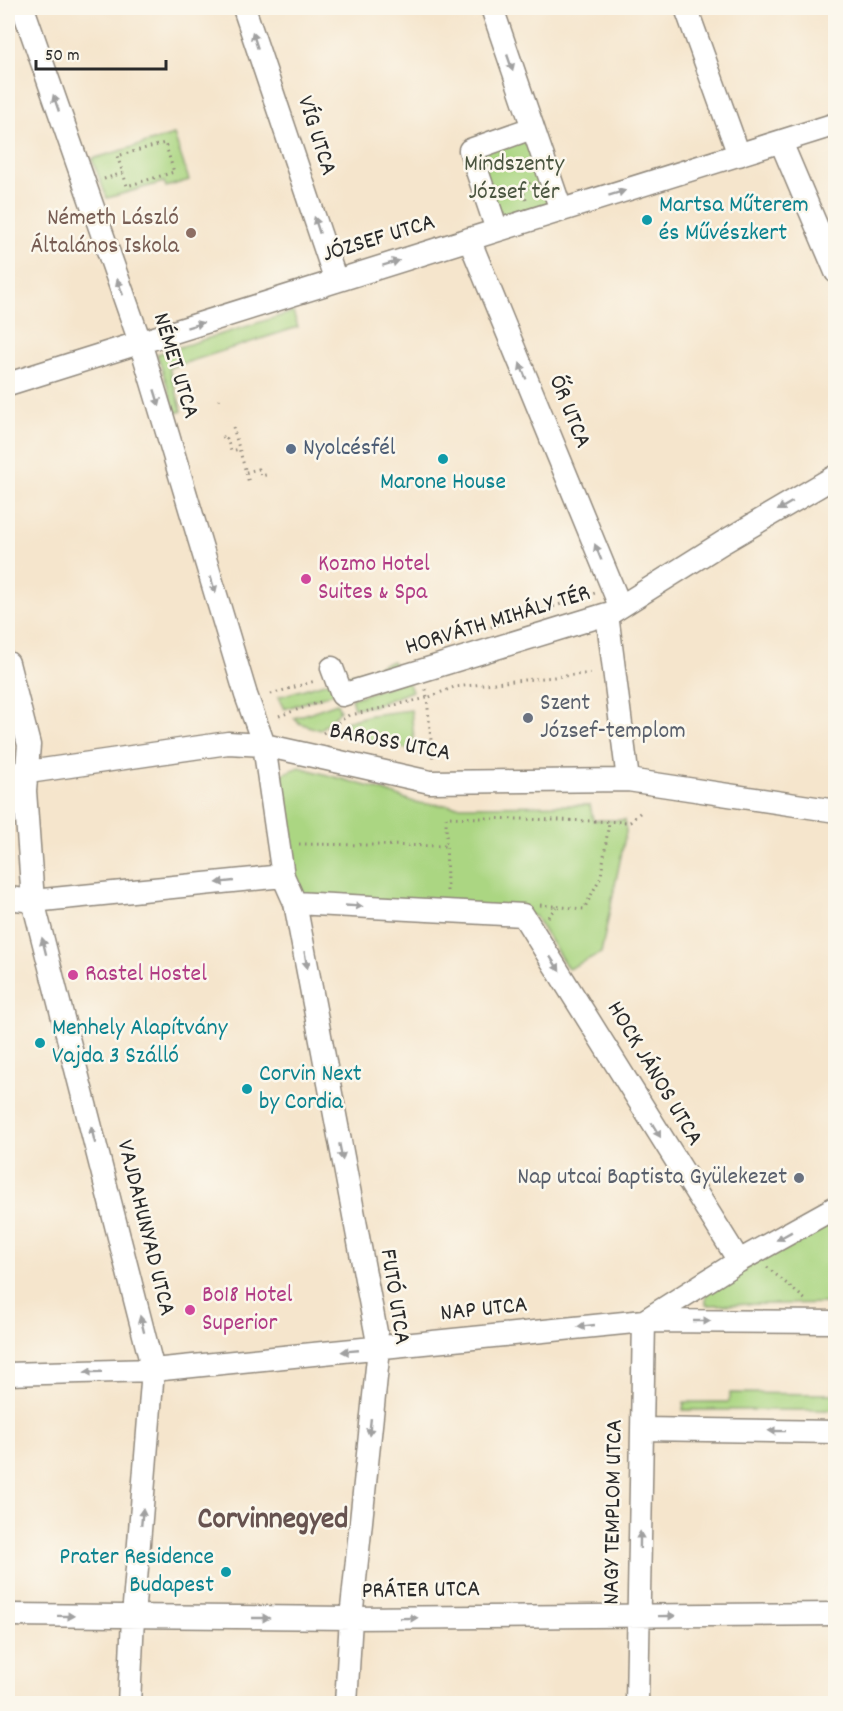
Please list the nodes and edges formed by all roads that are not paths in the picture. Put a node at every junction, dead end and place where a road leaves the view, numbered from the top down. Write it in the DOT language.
graph roads {
  1 [pos="23,8"];
  2 [pos="244,8"];
  3 [pos="492,8"];
  4 [pos="686,8"];
  5 [pos="836,124"];
  6 [pos="532,128"];
  7 [pos="781,141"];
  8 [pos="739,155"];
  9 [pos="561,210"];
  10 [pos="497,230"];
  11 [pos="469,239"];
  12 [pos="836,272"];
  13 [pos="336,281"];
  14 [pos="140,342"];
  15 [pos="8,384"];
  16 [pos="836,476"];
  17 [pos="613,602"];
  18 [pos="8,663"];
  19 [pos="336,680"];
  20 [pos="264,745"];
  21 [pos="17,774"];
  22 [pos="627,780"];
  23 [pos="836,811"];
  24 [pos="283,876"];
  25 [pos="8,898"];
  26 [pos="33,901"];
  27 [pos="296,903"];
  28 [pos="836,1208"];
  29 [pos="745,1257"];
  30 [pos="644,1321"];
  31 [pos="833,1322"];
  32 [pos="379,1348"];
  33 [pos="153,1370"];
  34 [pos="8,1374"];
  35 [pos="643,1429"];
  36 [pos="836,1432"];
  37 [pos="836,1614"];
  38 [pos="8,1615"];
  39 [pos="638,1616"];
  40 [pos="133,1617"];
  41 [pos="351,1618"];
  42 [pos="129,1704"];
  43 [pos="346,1704"];
  44 [pos="637,1704"];
  14 -- 1 [label="street, NÉMET UTCA, one-way"];
  13 -- 2 [label="street, VÍG UTCA, one-way"];
  3 -- 6 [label="street, one-way"];
  4 -- 8 [label="street"];
  5 -- 7 [label="street, JÓZSEF UTCA"];
  6 -- 9 [label="street"];
  6 -- 10 [label="street"];
  7 -- 8 [label="street, JÓZSEF UTCA"];
  7 -- 12 [label="street"];
  9 -- 8 [label="street, JÓZSEF UTCA, one-way"];
  9 -- 10 [label="street, JÓZSEF UTCA"];
  10 -- 11 [label="street, JÓZSEF UTCA"];
  13 -- 11 [label="street, JÓZSEF UTCA, one-way"];
  17 -- 11 [label="street, ŐR UTCA, one-way"];
  14 -- 13 [label="street, JÓZSEF UTCA, one-way"];
  14 -- 15 [label="street, JÓZSEF UTCA"];
  14 -- 20 [label="street, NÉMET UTCA, one-way"];
  16 -- 17 [label="street, one-way"];
  17 -- 19 [label="street, HORVÁTH MIHÁLY TÉR"];
  17 -- 22 [label="street, HORVÁTH MIHÁLY TÉR"];
  18 -- 21 [label="street, VAJDAHUNYAD UTCA"];
  20 -- 21 [label="street, BAROSS UTCA"];
  20 -- 22 [label="street, BAROSS UTCA"];
  20 -- 24 [label="street"];
  21 -- 26 [label="street, VAJDAHUNYAD UTCA"];
  22 -- 23 [label="street, BAROSS UTCA"];
  24 -- 26 [label="street, one-way"];
  24 -- 27 [label="street"];
  25 -- 26 [label="street"];
  33 -- 26 [label="street, VAJDAHUNYAD UTCA, one-way"];
  27 -- 29 [label="street, HOCK JÁNOS UTCA, one-way"];
  27 -- 32 [label="street, FUTÓ UTCA, one-way"];
  28 -- 29 [label="street, NAP UTCA, one-way"];
  29 -- 30 [label="street, NAP UTCA"];
  30 -- 31 [label="street, NAP UTCA, one-way"];
  30 -- 32 [label="street, NAP UTCA, one-way"];
  30 -- 35 [label="street, NAGY TEMPLOM UTCA"];
  32 -- 33 [label="street, NAP UTCA, one-way"];
  32 -- 41 [label="street, FUTÓ UTCA, one-way"];
  33 -- 34 [label="street, NAP UTCA, one-way"];
  40 -- 33 [label="street, VAJDAHUNYAD UTCA, one-way"];
  36 -- 35 [label="street, one-way"];
  39 -- 35 [label="street, NAGY TEMPLOM UTCA, one-way"];
  39 -- 37 [label="street, PRÁTER UTCA, one-way"];
  38 -- 40 [label="street, PRÁTER UTCA, one-way"];
  41 -- 39 [label="street, PRÁTER UTCA, one-way"];
  39 -- 44 [label="street, NAGY TEMPLOM UTCA"];
  40 -- 41 [label="street, PRÁTER UTCA, one-way"];
  40 -- 42 [label="street, VAJDAHUNYAD UTCA"];
  41 -- 43 [label="street, FUTÓ UTCA"];
}
